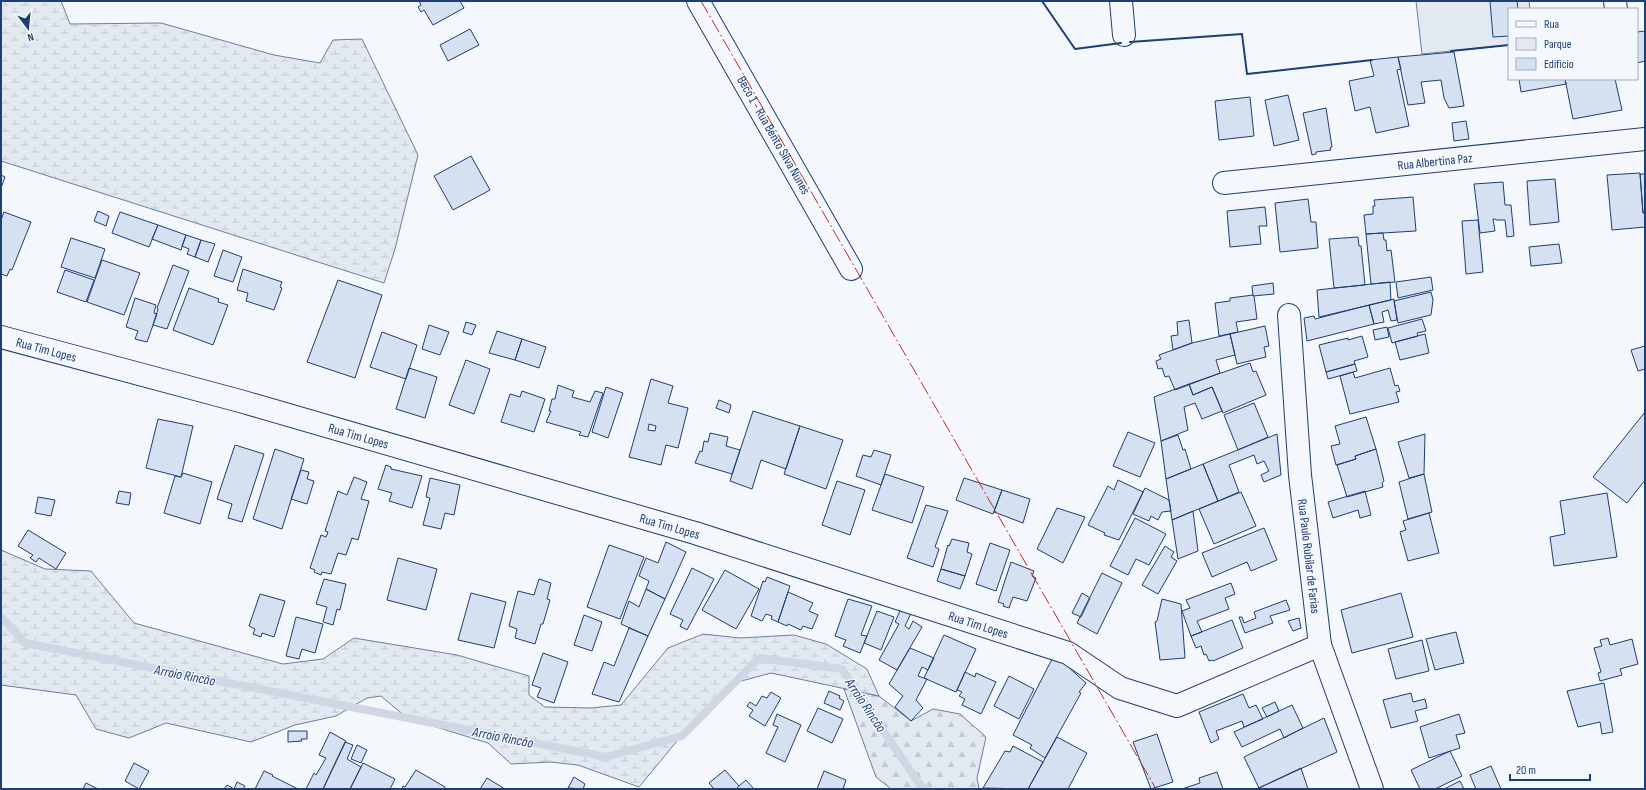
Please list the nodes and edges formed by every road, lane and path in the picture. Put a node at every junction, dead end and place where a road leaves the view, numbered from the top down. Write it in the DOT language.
graph roads {
  1 [pos="698,1"];
  2 [pos="1121,1"];
  3 [pos="1124,35"];
  4 [pos="1645,139"];
  5 [pos="1224,184"];
  6 [pos="851,269"];
  7 [pos="1289,315"];
  8 [pos="1,338"];
  9 [pos="1320,645"];
  10 [pos="1372,789"];
  1 -- 6 [label="street, Beco 1 - Rua Bento Silva Nunes"];
  2 -- 3 [label="street"];
  4 -- 5 [label="street, Rua Albertina Paz"];
  7 -- 9 [label="street, Rua Paulo Rubilar de Farias"];
  8 -- 9 [label="street, Rua Tim Lopes"];
  9 -- 10 [label="street, Rua Paulo Rubilar de Farias"];
}
